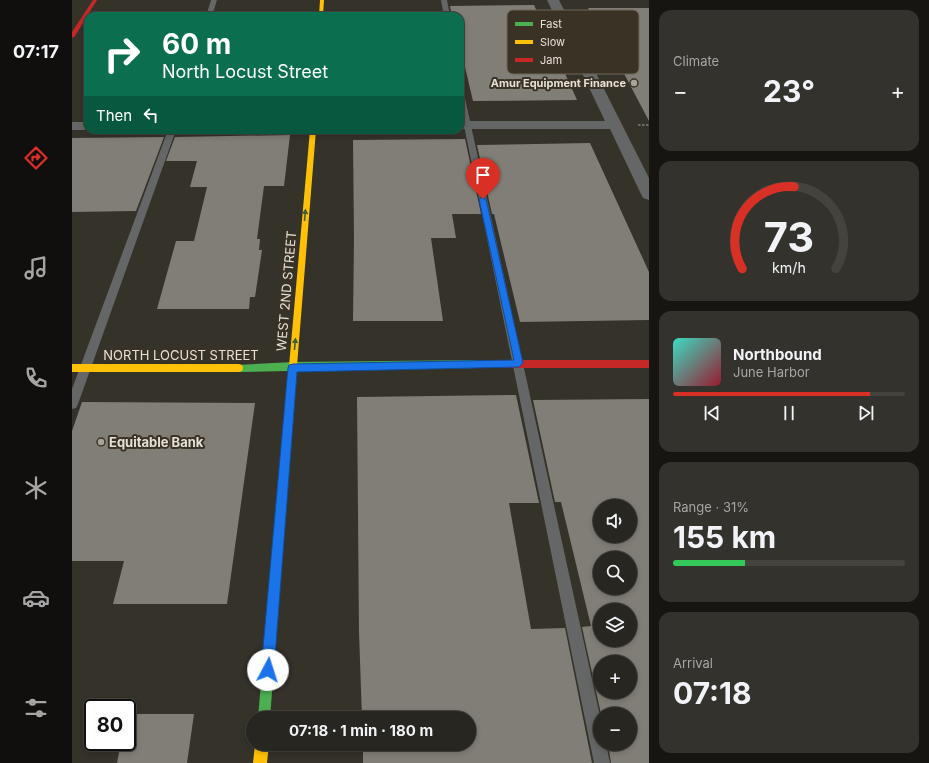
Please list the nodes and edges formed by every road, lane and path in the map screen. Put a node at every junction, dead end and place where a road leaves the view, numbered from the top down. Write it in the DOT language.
graph roads {
  1 [pos="95,0"];
  2 [pos="214,0"];
  3 [pos="322,0"];
  4 [pos="444,0"];
  5 [pos="553,0"];
  6 [pos="558,10"];
  7 [pos="87,12"];
  8 [pos="210,12"];
  9 [pos="321,12"];
  10 [pos="446,12"];
  11 [pos="84,17"];
  12 [pos="72,36"];
  13 [pos="590,74"];
  14 [pos="464,125"];
  15 [pos="615,125"];
  16 [pos="72,126"];
  17 [pos="84,126"];
  18 [pos="464,129"];
  19 [pos="171,134"];
  20 [pos="312,134"];
  21 [pos="649,194"];
  22 [pos="519,363"];
  23 [pos="649,364"];
  24 [pos="72,368"];
  25 [pos="85,368"];
  26 [pos="293,368"];
  27 [pos="72,404"];
  28 [pos="265,711"];
  29 [pos="261,751"];
  30 [pos="260,763"];
  31 [pos="602,763"];
  1 -- 7 [label="main road"];
  2 -- 8 [label="lane"];
  3 -- 9 [label="main road"];
  4 -- 10 [label="lane"];
  5 -- 6 [label="street"];
  11 -- 12 [label="main road"];
  13 -- 15 [label="street"];
  14 -- 15 [label="street"];
  15 -- 21 [label="street"];
  16 -- 17 [label="street"];
  18 -- 22 [label="lane"];
  19 -- 25 [label="lane"];
  26 -- 20 [label="main road, WEST 2ND STREET, one-way"];
  22 -- 23 [label="main road, NORTH LOCUST STREET"];
  22 -- 26 [label="main road, NORTH LOCUST STREET"];
  22 -- 31 [label="lane"];
  24 -- 25 [label="main road, NORTH LOCUST STREET"];
  25 -- 26 [label="main road, NORTH LOCUST STREET"];
  25 -- 27 [label="lane"];
  26 -- 28 [label="main road, WEST 2ND STREET"];
  29 -- 30 [label="main road"];
}
